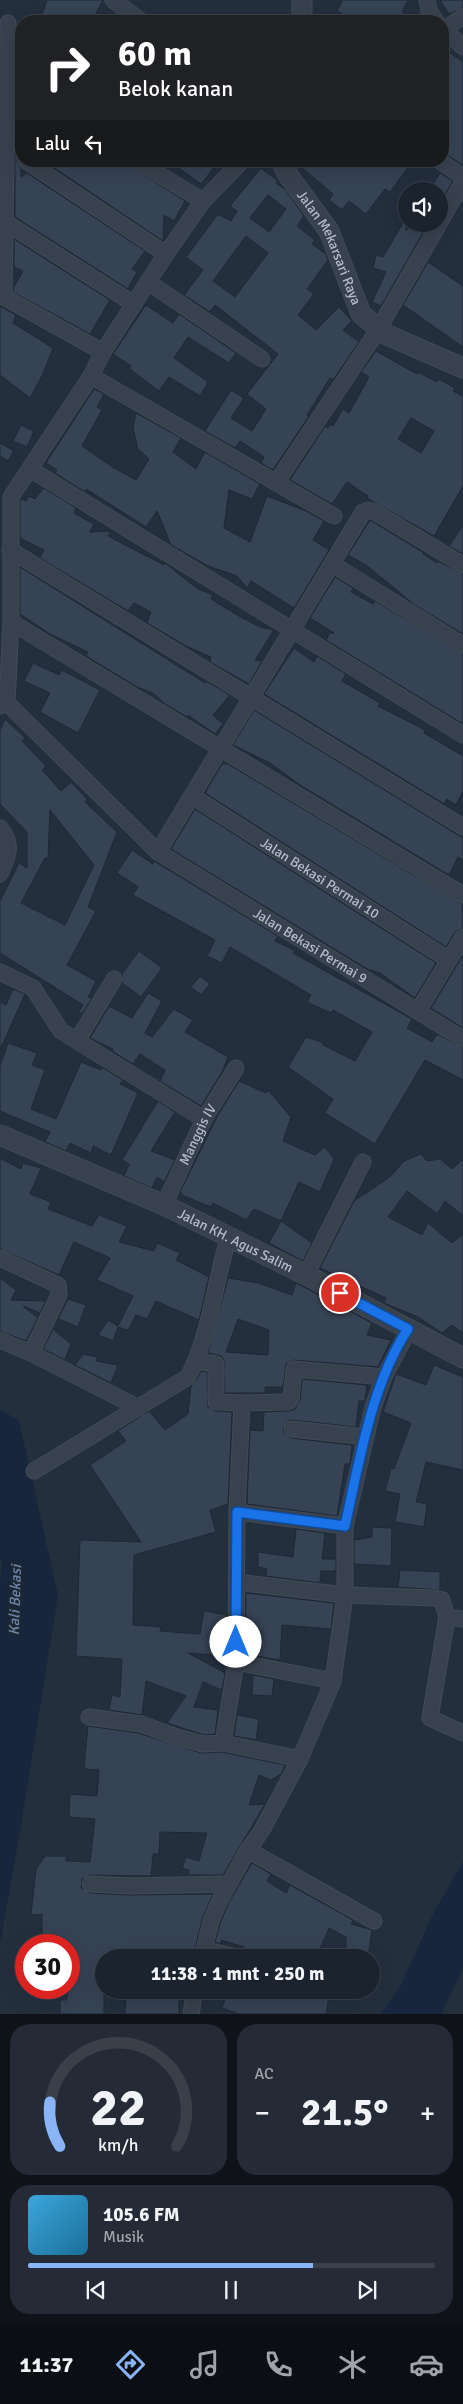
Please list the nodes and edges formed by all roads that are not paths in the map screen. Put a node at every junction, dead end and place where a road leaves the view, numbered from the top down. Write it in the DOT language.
graph roads {
  1 [pos="113,0"];
  2 [pos="302,0"];
  3 [pos="427,0"];
  4 [pos="133,15"];
  5 [pos="302,15"];
  6 [pos="432,15"];
  7 [pos="463,16"];
  8 [pos="449,22"];
  9 [pos="8,23"];
  10 [pos="449,34"];
  11 [pos="463,47"];
  12 [pos="7,83"];
  13 [pos="15,88"];
  14 [pos="6,148"];
  15 [pos="15,154"];
  16 [pos="35,167"];
  17 [pos="147,167"];
  18 [pos="236,167"];
  19 [pos="284,167"];
  20 [pos="449,167"];
  21 [pos="463,177"];
  22 [pos="463,182"];
  23 [pos="202,201"];
  24 [pos="5,222"];
  25 [pos="166,254"];
  26 [pos="148,282"];
  27 [pos="2,297"];
  28 [pos="134,304"];
  29 [pos="378,330"];
  30 [pos="103,352"];
  31 [pos="262,360"];
  32 [pos="463,368"];
  33 [pos="91,376"];
  34 [pos="30,469"];
  35 [pos="276,483"];
  36 [pos="334,516"];
  37 [pos="10,550"];
  38 [pos="332,564"];
  39 [pos="463,565"];
  40 [pos="11,622"];
  41 [pos="293,629"];
  42 [pos="463,645"];
  43 [pos="252,696"];
  44 [pos="3,705"];
  45 [pos="463,735"];
  46 [pos="220,749"];
  47 [pos="192,796"];
  48 [pos="463,827"];
  49 [pos="0,828"];
  50 [pos="158,852"];
  51 [pos="0,874"];
  52 [pos="463,895"];
  53 [pos="463,937"];
  54 [pos="449,960"];
  55 [pos="0,972"];
  56 [pos="114,979"];
  57 [pos="418,1011"];
  58 [pos="463,1039"];
  59 [pos="77,1041"];
  60 [pos="236,1068"];
  61 [pos="204,1119"];
  62 [pos="0,1135"];
  63 [pos="363,1162"];
  64 [pos="164,1205"];
  65 [pos="228,1237"];
  66 [pos="0,1258"];
  67 [pos="306,1274"];
  68 [pos="408,1329"];
  69 [pos="0,1340"];
  70 [pos="31,1353"];
  71 [pos="463,1358"];
  72 [pos="196,1361"];
  73 [pos="384,1378"];
  74 [pos="242,1403"];
  75 [pos="138,1408"];
  76 [pos="292,1429"];
  77 [pos="366,1437"];
  78 [pos="34,1471"];
  79 [pos="237,1512"];
  80 [pos="345,1526"];
  81 [pos="236,1582"];
  82 [pos="345,1596"];
  83 [pos="448,1617"];
  84 [pos="463,1619"];
  85 [pos="236,1662"];
  86 [pos="333,1681"];
  87 [pos="89,1717"];
  88 [pos="463,1733"];
  89 [pos="223,1743"];
  90 [pos="300,1759"];
  91 [pos="248,1850"];
  92 [pos="90,1884"];
  93 [pos="227,1884"];
  94 [pos="374,1920"];
  95 [pos="204,1949"];
  96 [pos="194,1999"];
  97 [pos="191,2014"];
  1 -- 4 [label="street"];
  2 -- 5 [label="street"];
  3 -- 6 [label="street"];
  7 -- 8 [label="street"];
  9 -- 12 [label="street"];
  10 -- 11 [label="street"];
  12 -- 13 [label="street"];
  12 -- 14 [label="street"];
  14 -- 15 [label="street"];
  14 -- 24 [label="street"];
  16 -- 25 [label="street"];
  17 -- 23 [label="street"];
  18 -- 23 [label="street"];
  19 -- 29 [label="street, Jalan Mekarsari Raya"];
  20 -- 21 [label="street"];
  22 -- 29 [label="street"];
  23 -- 25 [label="street"];
  24 -- 27 [label="street"];
  24 -- 28 [label="street"];
  25 -- 26 [label="street"];
  26 -- 28 [label="street"];
  26 -- 31 [label="street"];
  27 -- 30 [label="street"];
  28 -- 30 [label="street"];
  29 -- 32 [label="street, Jalan Mekarsari Raya"];
  29 -- 35 [label="street"];
  30 -- 33 [label="street"];
  33 -- 34 [label="street"];
  33 -- 35 [label="street"];
  34 -- 37 [label="street"];
  34 -- 41 [label="street"];
  35 -- 36 [label="street"];
  37 -- 40 [label="street"];
  37 -- 43 [label="street"];
  38 -- 39 [label="street"];
  38 -- 41 [label="street"];
  38 -- 42 [label="street"];
  40 -- 44 [label="street"];
  40 -- 46 [label="street"];
  41 -- 43 [label="street"];
  41 -- 45 [label="street"];
  43 -- 46 [label="street"];
  43 -- 48 [label="street"];
  44 -- 50 [label="street, Jalan Bekasi Permai 9"];
  46 -- 47 [label="street"];
  46 -- 52 [label="street"];
  47 -- 50 [label="street"];
  47 -- 54 [label="street, Jalan Bekasi Permai 10"];
  49 -- 51 [label="street"];
  50 -- 57 [label="street, Jalan Bekasi Permai 9"];
  53 -- 54 [label="street"];
  54 -- 57 [label="street"];
  55 -- 59 [label="street"];
  56 -- 59 [label="street"];
  57 -- 58 [label="street, Jalan Bekasi Permai 9"];
  59 -- 61 [label="street"];
  60 -- 61 [label="street, Manggis IV"];
  61 -- 64 [label="street, Manggis IV"];
  62 -- 64 [label="street, Jalan KH. Agus Salim"];
  63 -- 67 [label="street"];
  64 -- 65 [label="street, Jalan KH. Agus Salim"];
  65 -- 67 [label="street, Jalan KH. Agus Salim"];
  65 -- 72 [label="street"];
  66 -- 70 [label="street"];
  67 -- 68 [label="street, Jalan KH. Agus Salim"];
  68 -- 71 [label="street, Jalan KH. Agus Salim"];
  68 -- 73 [label="street"];
  69 -- 70 [label="street"];
  70 -- 75 [label="street"];
  72 -- 74 [label="street"];
  72 -- 75 [label="street"];
  73 -- 74 [label="street"];
  73 -- 77 [label="street"];
  74 -- 79 [label="street"];
  75 -- 78 [label="street"];
  76 -- 77 [label="street"];
  77 -- 80 [label="street"];
  79 -- 80 [label="street"];
  79 -- 81 [label="street"];
  80 -- 82 [label="street"];
  81 -- 82 [label="street"];
  81 -- 85 [label="street"];
  82 -- 83 [label="street"];
  82 -- 86 [label="street"];
  83 -- 84 [label="street"];
  83 -- 88 [label="street"];
  85 -- 86 [label="street"];
  85 -- 89 [label="street"];
  86 -- 90 [label="street"];
  87 -- 89 [label="street"];
  89 -- 90 [label="street"];
  90 -- 91 [label="street"];
  91 -- 93 [label="street"];
  91 -- 94 [label="street"];
  92 -- 93 [label="street"];
  93 -- 95 [label="street"];
  96 -- 97 [label="street"];
}
